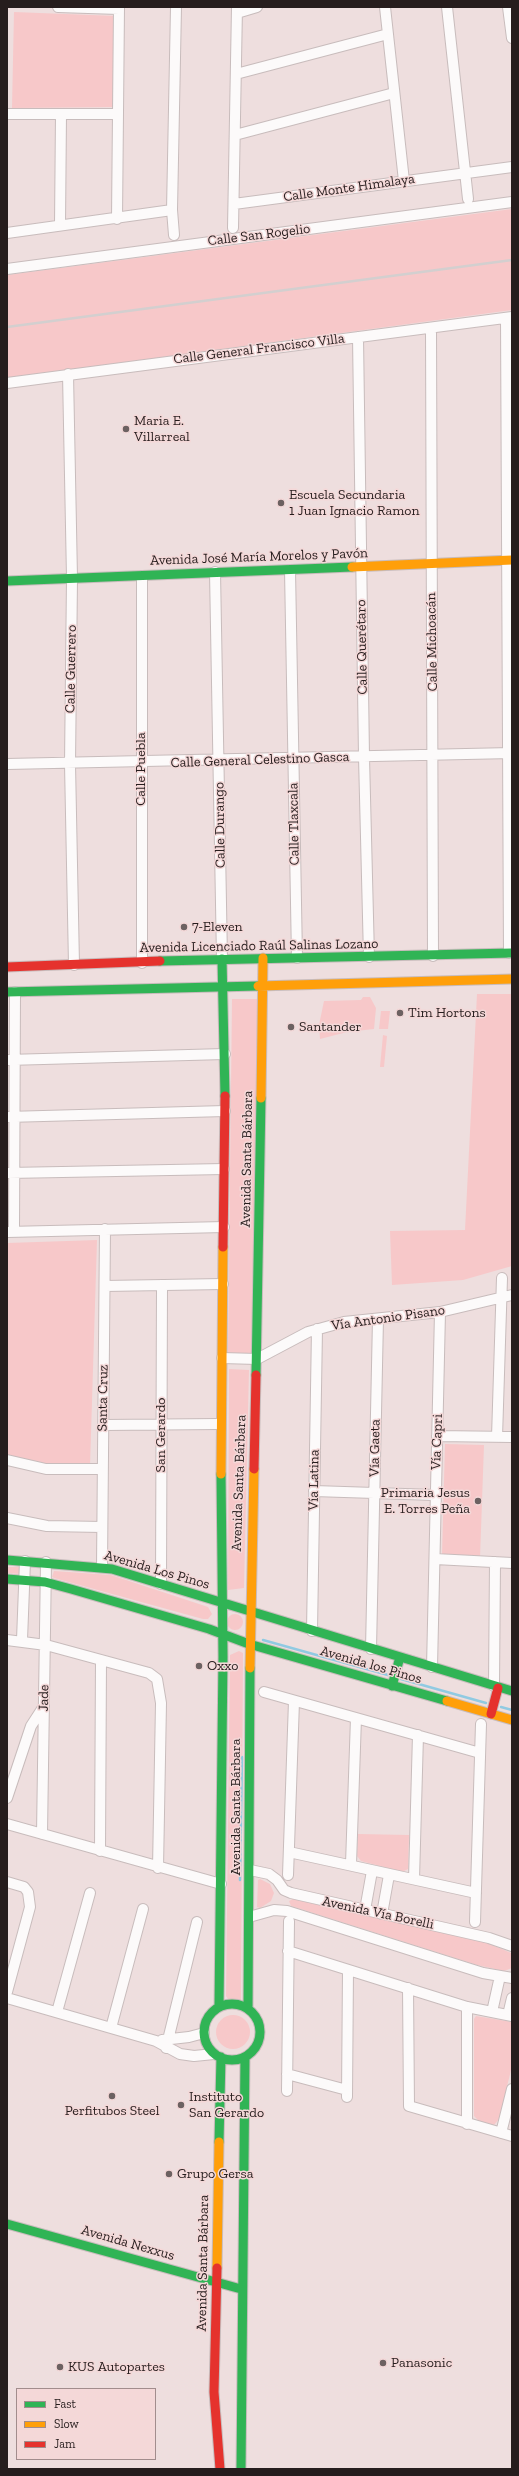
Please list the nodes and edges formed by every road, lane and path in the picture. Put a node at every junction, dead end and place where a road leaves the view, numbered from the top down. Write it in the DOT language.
graph roads {
  1 [pos="58,7"];
  2 [pos="62,7"];
  3 [pos="176,7"];
  4 [pos="256,7"];
  5 [pos="385,7"];
  6 [pos="447,7"];
  7 [pos="508,7"];
  8 [pos="119,8"];
  9 [pos="237,10"];
  10 [pos="388,34"];
  11 [pos="512,38"];
  12 [pos="236,74"];
  13 [pos="394,93"];
  14 [pos="7,114"];
  15 [pos="61,114"];
  16 [pos="117,114"];
  17 [pos="235,135"];
  18 [pos="512,167"];
  19 [pos="465,173"];
  20 [pos="404,181"];
  21 [pos="468,199"];
  22 [pos="512,202"];
  23 [pos="234,204"];
  24 [pos="172,210"];
  25 [pos="117,218"];
  26 [pos="60,225"];
  27 [pos="233,228"];
  28 [pos="7,233"];
  29 [pos="174,235"];
  30 [pos="7,269"];
  31 [pos="509,318"];
  32 [pos="431,328"];
  33 [pos="358,337"];
  34 [pos="68,374"];
  35 [pos="7,383"];
  36 [pos="510,560"];
  37 [pos="431,564"];
  38 [pos="360,567"];
  39 [pos="290,570"];
  40 [pos="215,572"];
  41 [pos="142,576"];
  42 [pos="72,578"];
  43 [pos="7,581"];
  44 [pos="510,753"];
  45 [pos="433,755"];
  46 [pos="364,757"];
  47 [pos="292,758"];
  48 [pos="219,761"];
  49 [pos="141,763"];
  50 [pos="7,764"];
  51 [pos="70,764"];
  52 [pos="510,953"];
  53 [pos="433,956"];
  54 [pos="369,957"];
  55 [pos="263,958"];
  56 [pos="297,958"];
  57 [pos="222,959"];
  58 [pos="142,963"];
  59 [pos="74,965"];
  60 [pos="7,967"];
  61 [pos="512,979"];
  62 [pos="223,985"];
  63 [pos="263,985"];
  64 [pos="11,992"];
  65 [pos="225,1054"];
  66 [pos="11,1059"];
  67 [pos="225,1111"];
  68 [pos="11,1117"];
  69 [pos="224,1169"];
  70 [pos="10,1173"];
  71 [pos="224,1227"];
  72 [pos="105,1229"];
  73 [pos="11,1232"];
  74 [pos="502,1278"];
  75 [pos="223,1284"];
  76 [pos="162,1285"];
  77 [pos="105,1286"];
  78 [pos="512,1295"];
  79 [pos="501,1298"];
  80 [pos="440,1312"];
  81 [pos="378,1318"];
  82 [pos="317,1329"];
  83 [pos="222,1358"];
  84 [pos="257,1359"];
  85 [pos="220,1424"];
  86 [pos="103,1425"];
  87 [pos="161,1425"];
  88 [pos="437,1436"];
  89 [pos="497,1437"];
  90 [pos="512,1437"];
  91 [pos="7,1460"];
  92 [pos="102,1469"];
  93 [pos="314,1491"];
  94 [pos="374,1492"];
  95 [pos="435,1495"];
  96 [pos="7,1518"];
  97 [pos="102,1527"];
  98 [pos="435,1559"];
  99 [pos="7,1560"];
  100 [pos="25,1561"];
  101 [pos="46,1562"];
  102 [pos="495,1562"];
  103 [pos="512,1563"];
  104 [pos="102,1567"];
  105 [pos="7,1579"];
  106 [pos="24,1580"];
  107 [pos="45,1582"];
  108 [pos="161,1584"];
  109 [pos="222,1604"];
  110 [pos="250,1613"];
  111 [pos="312,1631"];
  112 [pos="222,1634"];
  113 [pos="7,1640"];
  114 [pos="22,1640"];
  115 [pos="249,1644"];
  116 [pos="46,1645"];
  117 [pos="371,1649"];
  118 [pos="223,1657"];
  119 [pos="250,1657"];
  120 [pos="400,1658"];
  121 [pos="101,1660"];
  122 [pos="432,1667"];
  123 [pos="392,1686"];
  124 [pos="496,1687"];
  125 [pos="512,1691"];
  126 [pos="264,1692"];
  127 [pos="294,1700"];
  128 [pos="44,1706"];
  129 [pos="491,1714"];
  130 [pos="356,1718"];
  131 [pos="512,1720"];
  132 [pos="481,1724"];
  133 [pos="418,1736"];
  134 [pos="480,1753"];
  135 [pos="7,1798"];
  136 [pos="7,1824"];
  137 [pos="42,1834"];
  138 [pos="100,1851"];
  139 [pos="289,1852"];
  140 [pos="351,1864"];
  141 [pos="158,1868"];
  142 [pos="250,1870"];
  143 [pos="372,1871"];
  144 [pos="389,1874"];
  145 [pos="288,1875"];
  146 [pos="414,1879"];
  147 [pos="7,1882"];
  148 [pos="221,1884"];
  149 [pos="286,1891"];
  150 [pos="90,1893"];
  151 [pos="476,1894"];
  152 [pos="143,1909"];
  153 [pos="280,1909"];
  154 [pos="365,1910"];
  155 [pos="382,1914"];
  156 [pos="249,1917"];
  157 [pos="289,1921"];
  158 [pos="197,1922"];
  159 [pos="475,1922"];
  160 [pos="512,1946"];
  161 [pos="288,1951"];
  162 [pos="348,1970"];
  163 [pos="500,1976"];
  164 [pos="512,1978"];
  165 [pos="408,1988"];
  166 [pos="7,1992"];
  167 [pos="7,1998"];
  168 [pos="512,1998"];
  169 [pos="219,2006"];
  170 [pos="467,2007"];
  171 [pos="248,2008"];
  172 [pos="58,2012"];
  173 [pos="492,2012"];
  174 [pos="510,2016"];
  175 [pos="111,2028"];
  176 [pos="204,2033"];
  177 [pos="167,2043"];
  178 [pos="218,2056"];
  179 [pos="245,2057"];
  180 [pos="287,2074"];
  181 [pos="512,2089"];
  182 [pos="287,2091"];
  183 [pos="467,2124"];
  184 [pos="501,2133"];
  185 [pos="512,2136"];
  186 [pos="7,2224"];
  187 [pos="216,2282"];
  188 [pos="241,2289"];
  189 [pos="220,2469"];
  190 [pos="241,2469"];
  1 -- 2 [label="street"];
  2 -- 8 [label="street"];
  3 -- 24 [label="street"];
  4 -- 9 [label="street"];
  5 -- 10 [label="street"];
  6 -- 19 [label="street"];
  7 -- 11 [label="street"];
  8 -- 16 [label="street"];
  9 -- 12 [label="street"];
  10 -- 12 [label="street"];
  10 -- 13 [label="street"];
  12 -- 17 [label="street"];
  13 -- 17 [label="street"];
  13 -- 20 [label="street"];
  14 -- 15 [label="street"];
  15 -- 16 [label="street"];
  15 -- 26 [label="street"];
  16 -- 25 [label="street"];
  17 -- 23 [label="street"];
  18 -- 19 [label="street, Calle Monte Himalaya"];
  19 -- 20 [label="street, Calle Monte Himalaya"];
  19 -- 21 [label="street"];
  20 -- 23 [label="street, Calle Monte Himalaya"];
  22 -- 30 [label="street, Calle San Rogelio"];
  23 -- 27 [label="street"];
  24 -- 25 [label="street"];
  24 -- 29 [label="street"];
  25 -- 26 [label="street"];
  26 -- 28 [label="street"];
  31 -- 32 [label="street, Calle General Francisco Villa"];
  31 -- 36 [label="street"];
  32 -- 33 [label="street, Calle General Francisco Villa"];
  32 -- 37 [label="street, Calle Michoacán"];
  33 -- 34 [label="street, Calle General Francisco Villa"];
  33 -- 38 [label="street, Calle Querétaro"];
  34 -- 35 [label="street, Calle General Francisco Villa"];
  34 -- 42 [label="street, Calle Guerrero"];
  36 -- 37 [label="street, Avenida José María Morelos y Pavón"];
  36 -- 44 [label="street"];
  37 -- 38 [label="street, Avenida José María Morelos y Pavón"];
  37 -- 45 [label="street, Calle Michoacán"];
  38 -- 39 [label="street, Avenida José María Morelos y Pavón"];
  38 -- 46 [label="street, Calle Querétaro"];
  39 -- 40 [label="street, Avenida José María Morelos y Pavón"];
  39 -- 47 [label="street, Calle Tlaxcala"];
  40 -- 41 [label="street, Avenida José María Morelos y Pavón"];
  40 -- 48 [label="street, Calle Durango"];
  41 -- 42 [label="street, Avenida José María Morelos y Pavón"];
  41 -- 49 [label="street, Calle Puebla"];
  42 -- 43 [label="street, Avenida José María Morelos y Pavón"];
  42 -- 51 [label="street, Calle Guerrero"];
  44 -- 45 [label="street, Calle General Celestino Gasca"];
  44 -- 52 [label="street"];
  45 -- 46 [label="street, Calle General Celestino Gasca"];
  45 -- 53 [label="street, Calle Michoacán"];
  46 -- 47 [label="street, Calle General Celestino Gasca"];
  46 -- 54 [label="street, Calle Querétaro"];
  47 -- 48 [label="street, Calle General Celestino Gasca"];
  47 -- 56 [label="street, Calle Tlaxcala"];
  48 -- 49 [label="street, Calle General Celestino Gasca"];
  48 -- 57 [label="street, Calle Durango"];
  49 -- 51 [label="street, Calle General Celestino Gasca"];
  49 -- 58 [label="street, Calle Puebla"];
  50 -- 51 [label="street, Calle General Celestino Gasca"];
  51 -- 59 [label="street, Calle Guerrero"];
  52 -- 53 [label="street, Avenida Licenciado Raúl Salinas Lozano"];
  53 -- 54 [label="street, Avenida Licenciado Raúl Salinas Lozano"];
  54 -- 56 [label="street, Avenida Licenciado Raúl Salinas Lozano"];
  55 -- 56 [label="street, Avenida Licenciado Raúl Salinas Lozano"];
  55 -- 57 [label="street, Avenida Licenciado Raúl Salinas Lozano"];
  55 -- 63 [label="street, Avenida Santa Bárbara"];
  57 -- 58 [label="street, Avenida Licenciado Raúl Salinas Lozano"];
  57 -- 62 [label="street, Avenida Santa Bárbara"];
  58 -- 59 [label="street, Avenida Licenciado Raúl Salinas Lozano"];
  59 -- 60 [label="street, Avenida Licenciado Raúl Salinas Lozano"];
  61 -- 63 [label="street"];
  62 -- 63 [label="street"];
  62 -- 64 [label="street"];
  62 -- 65 [label="street, Avenida Santa Bárbara"];
  63 -- 84 [label="street, Avenida Santa Bárbara"];
  64 -- 66 [label="street"];
  65 -- 66 [label="street"];
  65 -- 67 [label="street, Avenida Santa Bárbara"];
  66 -- 68 [label="street"];
  67 -- 68 [label="street"];
  67 -- 69 [label="street, Avenida Santa Bárbara"];
  68 -- 70 [label="street"];
  69 -- 70 [label="street"];
  69 -- 71 [label="street, Avenida Santa Bárbara"];
  70 -- 73 [label="street"];
  71 -- 72 [label="street"];
  71 -- 75 [label="street, Avenida Santa Bárbara"];
  72 -- 73 [label="street"];
  72 -- 77 [label="street, Santa Cruz"];
  74 -- 79 [label="street"];
  75 -- 76 [label="street"];
  75 -- 83 [label="street, Avenida Santa Bárbara"];
  76 -- 77 [label="street"];
  76 -- 87 [label="street, San Gerardo"];
  77 -- 86 [label="street, Santa Cruz"];
  78 -- 79 [label="street, Vía Antonio Pisano"];
  79 -- 80 [label="street, Vía Antonio Pisano"];
  79 -- 89 [label="street"];
  80 -- 81 [label="street, Vía Antonio Pisano"];
  80 -- 88 [label="street, Vía Capri"];
  81 -- 82 [label="street, Vía Antonio Pisano"];
  81 -- 94 [label="street, Vía Gaeta"];
  82 -- 84 [label="street, Vía Antonio Pisano"];
  82 -- 93 [label="street, Vía Latina"];
  83 -- 84 [label="street, Vía Antonio Pisano"];
  83 -- 85 [label="street, Avenida Santa Bárbara"];
  84 -- 110 [label="street, Avenida Santa Bárbara"];
  85 -- 87 [label="street"];
  85 -- 109 [label="street, Avenida Santa Bárbara"];
  86 -- 87 [label="street"];
  86 -- 92 [label="street, Santa Cruz"];
  87 -- 108 [label="street, San Gerardo"];
  88 -- 89 [label="street"];
  88 -- 95 [label="street, Vía Capri"];
  89 -- 90 [label="street"];
  91 -- 92 [label="street"];
  92 -- 97 [label="street, Santa Cruz"];
  93 -- 94 [label="street"];
  93 -- 111 [label="street, Vía Latina"];
  94 -- 95 [label="street"];
  94 -- 117 [label="street, Vía Gaeta"];
  95 -- 98 [label="street, Vía Capri"];
  96 -- 97 [label="street"];
  97 -- 104 [label="street, Santa Cruz"];
  98 -- 102 [label="street"];
  98 -- 122 [label="street, Vía Capri"];
  99 -- 100 [label="street, Avenida Los Pinos"];
  100 -- 101 [label="street, Avenida Los Pinos"];
  100 -- 106 [label="street"];
  101 -- 104 [label="street, Avenida Los Pinos"];
  101 -- 107 [label="street, Jade"];
  102 -- 103 [label="street"];
  102 -- 124 [label="street"];
  104 -- 108 [label="street, Avenida Los Pinos"];
  105 -- 106 [label="street"];
  106 -- 107 [label="street"];
  106 -- 114 [label="street"];
  107 -- 112 [label="street"];
  107 -- 116 [label="street, Jade"];
  108 -- 109 [label="street, Avenida Los Pinos"];
  109 -- 110 [label="street, Avenida Los Pinos"];
  109 -- 112 [label="street, Avenida Santa Bárbara"];
  110 -- 111 [label="street, Avenida los Pinos"];
  110 -- 115 [label="street, Avenida Santa Bárbara"];
  111 -- 117 [label="street, Avenida los Pinos"];
  112 -- 115 [label="street, Avenida los Pinos"];
  112 -- 118 [label="street, Avenida Santa Bárbara"];
  113 -- 114 [label="street"];
  114 -- 116 [label="street"];
  115 -- 119 [label="street, Avenida Santa Bárbara"];
  115 -- 123 [label="street, Avenida los Pinos"];
  116 -- 121 [label="street"];
  116 -- 128 [label="street, Jade"];
  117 -- 120 [label="street, Avenida los Pinos"];
  118 -- 119 [label="street"];
  118 -- 148 [label="street, Avenida Santa Bárbara"];
  119 -- 142 [label="street, Avenida Santa Bárbara"];
  120 -- 122 [label="street, Avenida los Pinos"];
  120 -- 123 [label="street"];
  121 -- 138 [label="street"];
  121 -- 141 [label="street"];
  122 -- 124 [label="street, Avenida los Pinos"];
  123 -- 129 [label="street, Avenida los Pinos"];
  124 -- 125 [label="street, Avenida los Pinos"];
  124 -- 129 [label="street"];
  126 -- 127 [label="street"];
  127 -- 130 [label="street"];
  127 -- 139 [label="street"];
  128 -- 135 [label="street"];
  128 -- 137 [label="street, Jade"];
  129 -- 131 [label="street, Avenida los Pinos"];
  130 -- 133 [label="street"];
  130 -- 140 [label="street"];
  132 -- 134 [label="street"];
  133 -- 134 [label="street"];
  133 -- 146 [label="street"];
  134 -- 151 [label="street"];
  136 -- 137 [label="street"];
  137 -- 138 [label="street"];
  138 -- 141 [label="street"];
  139 -- 140 [label="street"];
  139 -- 145 [label="street"];
  140 -- 143 [label="street"];
  141 -- 148 [label="street"];
  142 -- 149 [label="street"];
  142 -- 156 [label="street, Avenida Santa Bárbara"];
  143 -- 144 [label="street"];
  143 -- 154 [label="street"];
  144 -- 146 [label="street"];
  144 -- 155 [label="street"];
  146 -- 151 [label="street"];
  147 -- 166 [label="street"];
  148 -- 169 [label="street, Avenida Santa Bárbara"];
  149 -- 153 [label="street"];
  149 -- 154 [label="street, Avenida Vía Borelli"];
  150 -- 172 [label="street"];
  151 -- 159 [label="street"];
  152 -- 175 [label="street"];
  153 -- 156 [label="street"];
  153 -- 163 [label="street, Avenida Vía Borelli"];
  154 -- 155 [label="street, Avenida Vía Borelli"];
  155 -- 160 [label="street, Avenida Vía Borelli"];
  156 -- 171 [label="street, Avenida Santa Bárbara"];
  157 -- 161 [label="street"];
  158 -- 177 [label="street"];
  161 -- 162 [label="street"];
  161 -- 180 [label="street"];
  162 -- 165 [label="street"];
  162 -- 180 [label="street"];
  163 -- 164 [label="street, Avenida Vía Borelli"];
  163 -- 173 [label="street"];
  165 -- 170 [label="street"];
  165 -- 183 [label="street"];
  167 -- 172 [label="street"];
  168 -- 174 [label="street"];
  169 -- 171 [label="street"];
  169 -- 176 [label="street"];
  170 -- 173 [label="street"];
  170 -- 183 [label="street"];
  171 -- 179 [label="street"];
  172 -- 175 [label="street"];
  173 -- 174 [label="street"];
  175 -- 177 [label="street"];
  176 -- 177 [label="street"];
  176 -- 178 [label="street"];
  177 -- 178 [label="street"];
  178 -- 179 [label="street"];
  178 -- 187 [label="street, Avenida Santa Bárbara"];
  179 -- 188 [label="street"];
  180 -- 182 [label="street"];
  181 -- 184 [label="street"];
  183 -- 184 [label="street"];
  184 -- 185 [label="street"];
  186 -- 187 [label="street, Avenida Nexxus"];
  187 -- 188 [label="street, Avenida Nexxus"];
  187 -- 189 [label="street, Avenida Santa Bárbara"];
  188 -- 190 [label="street"];
}
